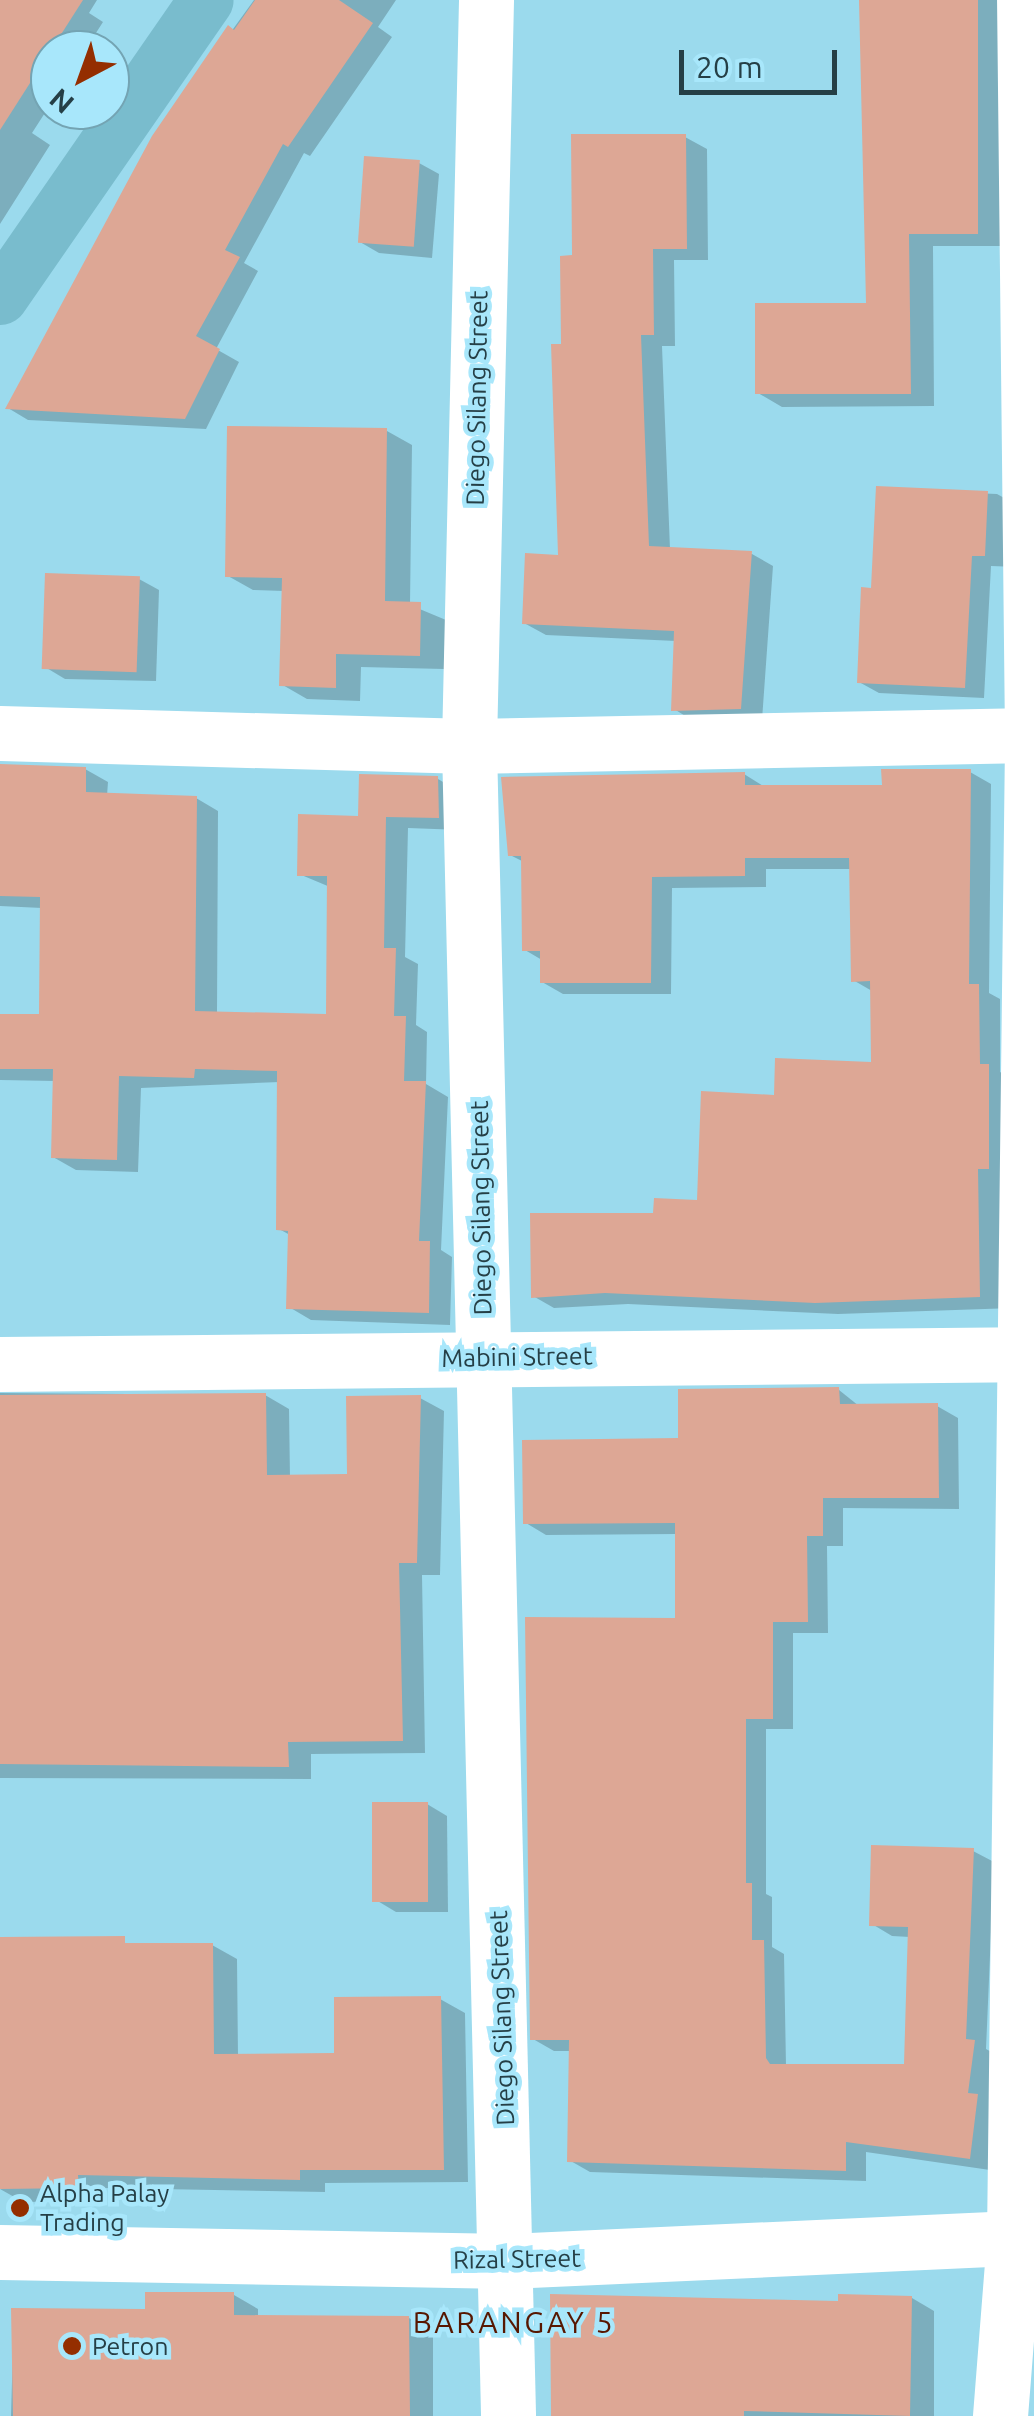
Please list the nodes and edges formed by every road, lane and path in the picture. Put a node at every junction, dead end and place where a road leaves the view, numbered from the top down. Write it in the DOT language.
graph roads {
  1 [pos="206,0"];
  2 [pos="486,0"];
  3 [pos="1024,0"];
  4 [pos="0,297"];
  5 [pos="0,733"];
  6 [pos="1033,735"];
  7 [pos="469,746"];
  8 [pos="1029,1354"];
  9 [pos="484,1357"];
  10 [pos="0,1364"];
  11 [pos="1024,2237"];
  12 [pos="0,2252"];
  13 [pos="508,2262"];
  14 [pos="508,2416"];
  15 [pos="1000,2416"];
  1 -- 4 [label="main road"];
  2 -- 7 [label="street, Diego Silang Street"];
  3 -- 6 [label="street"];
  5 -- 7 [label="street"];
  6 -- 7 [label="street"];
  6 -- 8 [label="street"];
  7 -- 9 [label="street, Diego Silang Street"];
  8 -- 9 [label="street, Mabini Street"];
  8 -- 11 [label="street"];
  9 -- 10 [label="street, Mabini Street"];
  9 -- 13 [label="street, Diego Silang Street"];
  11 -- 13 [label="street, Rizal Street"];
  11 -- 15 [label="street"];
  12 -- 13 [label="street, Rizal Street"];
  13 -- 14 [label="street, Diego Silang Street"];
}
